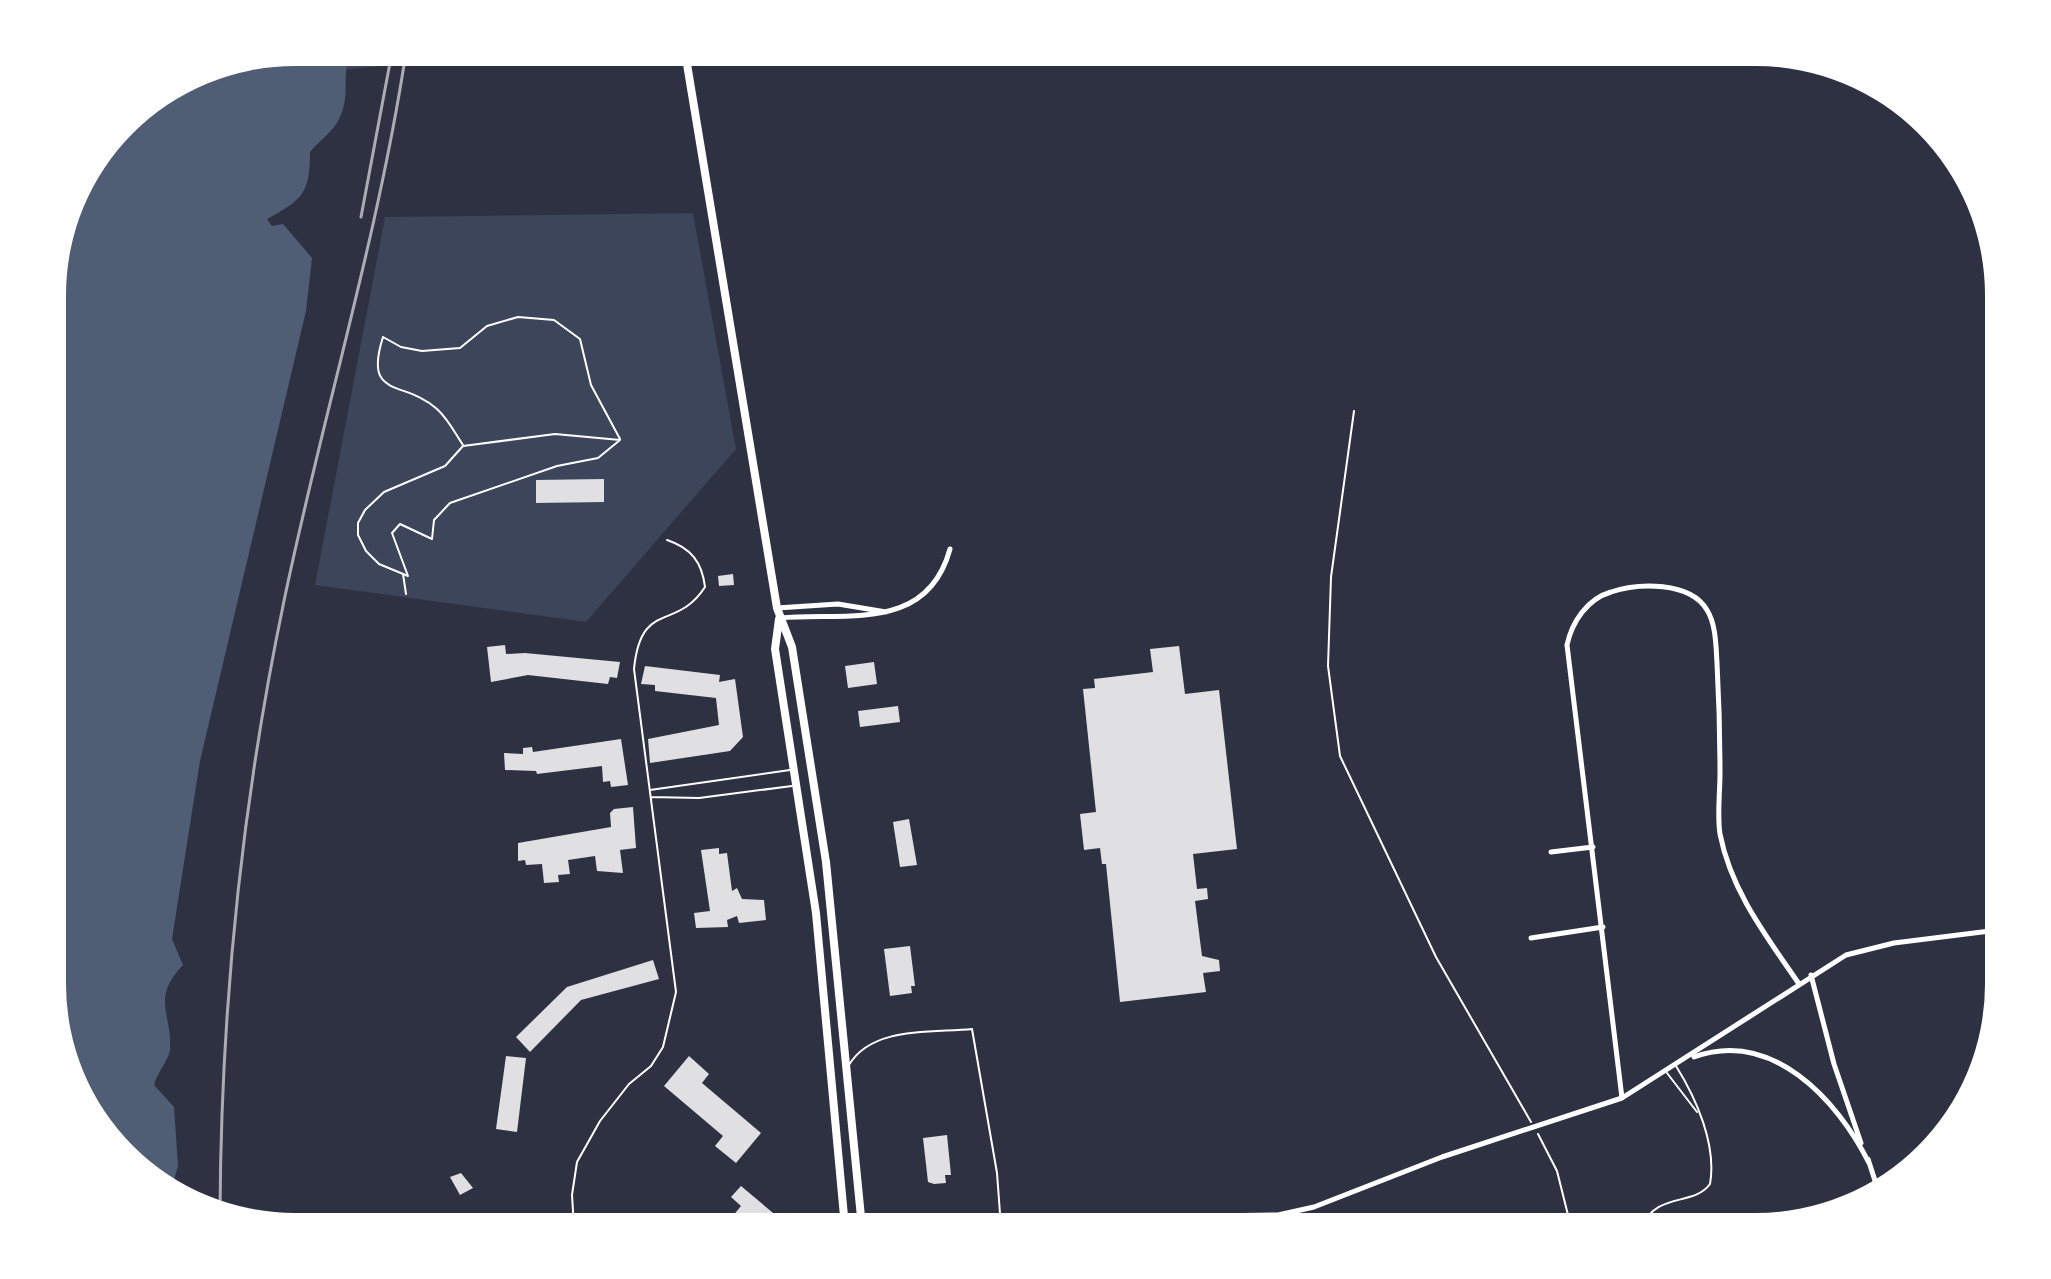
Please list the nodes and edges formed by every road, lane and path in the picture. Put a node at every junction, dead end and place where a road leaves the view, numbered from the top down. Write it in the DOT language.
graph roads {
  1 [pos="687,66"];
  2 [pos="1354,411"];
  3 [pos="620,440"];
  4 [pos="463,446"];
  5 [pos="667,540"];
  6 [pos="950,549"];
  7 [pos="403,573"];
  8 [pos="406,594"];
  9 [pos="777,608"];
  10 [pos="887,612"];
  11 [pos="779,618"];
  12 [pos="795,769"];
  13 [pos="798,785"];
  14 [pos="649,790"];
  15 [pos="650,797"];
  16 [pos="1593,847"];
  17 [pos="1551,852"];
  18 [pos="1603,927"];
  19 [pos="1985,932"];
  20 [pos="1531,938"];
  21 [pos="1811,975"];
  22 [pos="1799,984"];
  23 [pos="1679,1064"];
  24 [pos="848,1068"];
  25 [pos="1667,1072"];
  26 [pos="1512,1087"];
  27 [pos="1622,1098"];
  28 [pos="1698,1113"];
  29 [pos="1551,1160"];
  30 [pos="1869,1163"];
  31 [pos="1874,1179"];
  32 [pos="573,1213"];
  33 [pos="844,1213"];
  34 [pos="861,1213"];
  35 [pos="1000,1213"];
  36 [pos="1288,1213"];
  37 [pos="1567,1213"];
  38 [pos="1649,1213"];
  1 -- 9 [label="highway"];
  2 -- 26 [label="path"];
  3 -- 4 [label="path"];
  3 -- 4 [label="path"];
  3 -- 7 [label="path"];
  4 -- 7 [label="path"];
  5 -- 14 [label="lane"];
  6 -- 10 [label="street"];
  7 -- 8 [label="path"];
  9 -- 10 [label="street"];
  9 -- 11 [label="highway"];
  10 -- 11 [label="street"];
  11 -- 12 [label="highway"];
  11 -- 24 [label="highway"];
  12 -- 13 [label="highway"];
  12 -- 14 [label="lane"];
  13 -- 15 [label="lane"];
  13 -- 33 [label="highway"];
  14 -- 15 [label="lane"];
  15 -- 32 [label="lane"];
  16 -- 17 [label="street"];
  16 -- 18 [label="street"];
  16 -- 22 [label="street"];
  18 -- 20 [label="street"];
  18 -- 27 [label="street"];
  19 -- 21 [label="street"];
  21 -- 22 [label="street"];
  21 -- 30 [label="street"];
  22 -- 23 [label="street"];
  23 -- 25 [label="street"];
  23 -- 28 [label="lane"];
  23 -- 30 [label="street"];
  24 -- 34 [label="highway"];
  24 -- 35 [label="lane"];
  25 -- 27 [label="street"];
  25 -- 28 [label="lane"];
  27 -- 36 [label="street"];
  28 -- 38 [label="lane"];
  29 -- 37 [label="path"];
  30 -- 31 [label="street"];
}
